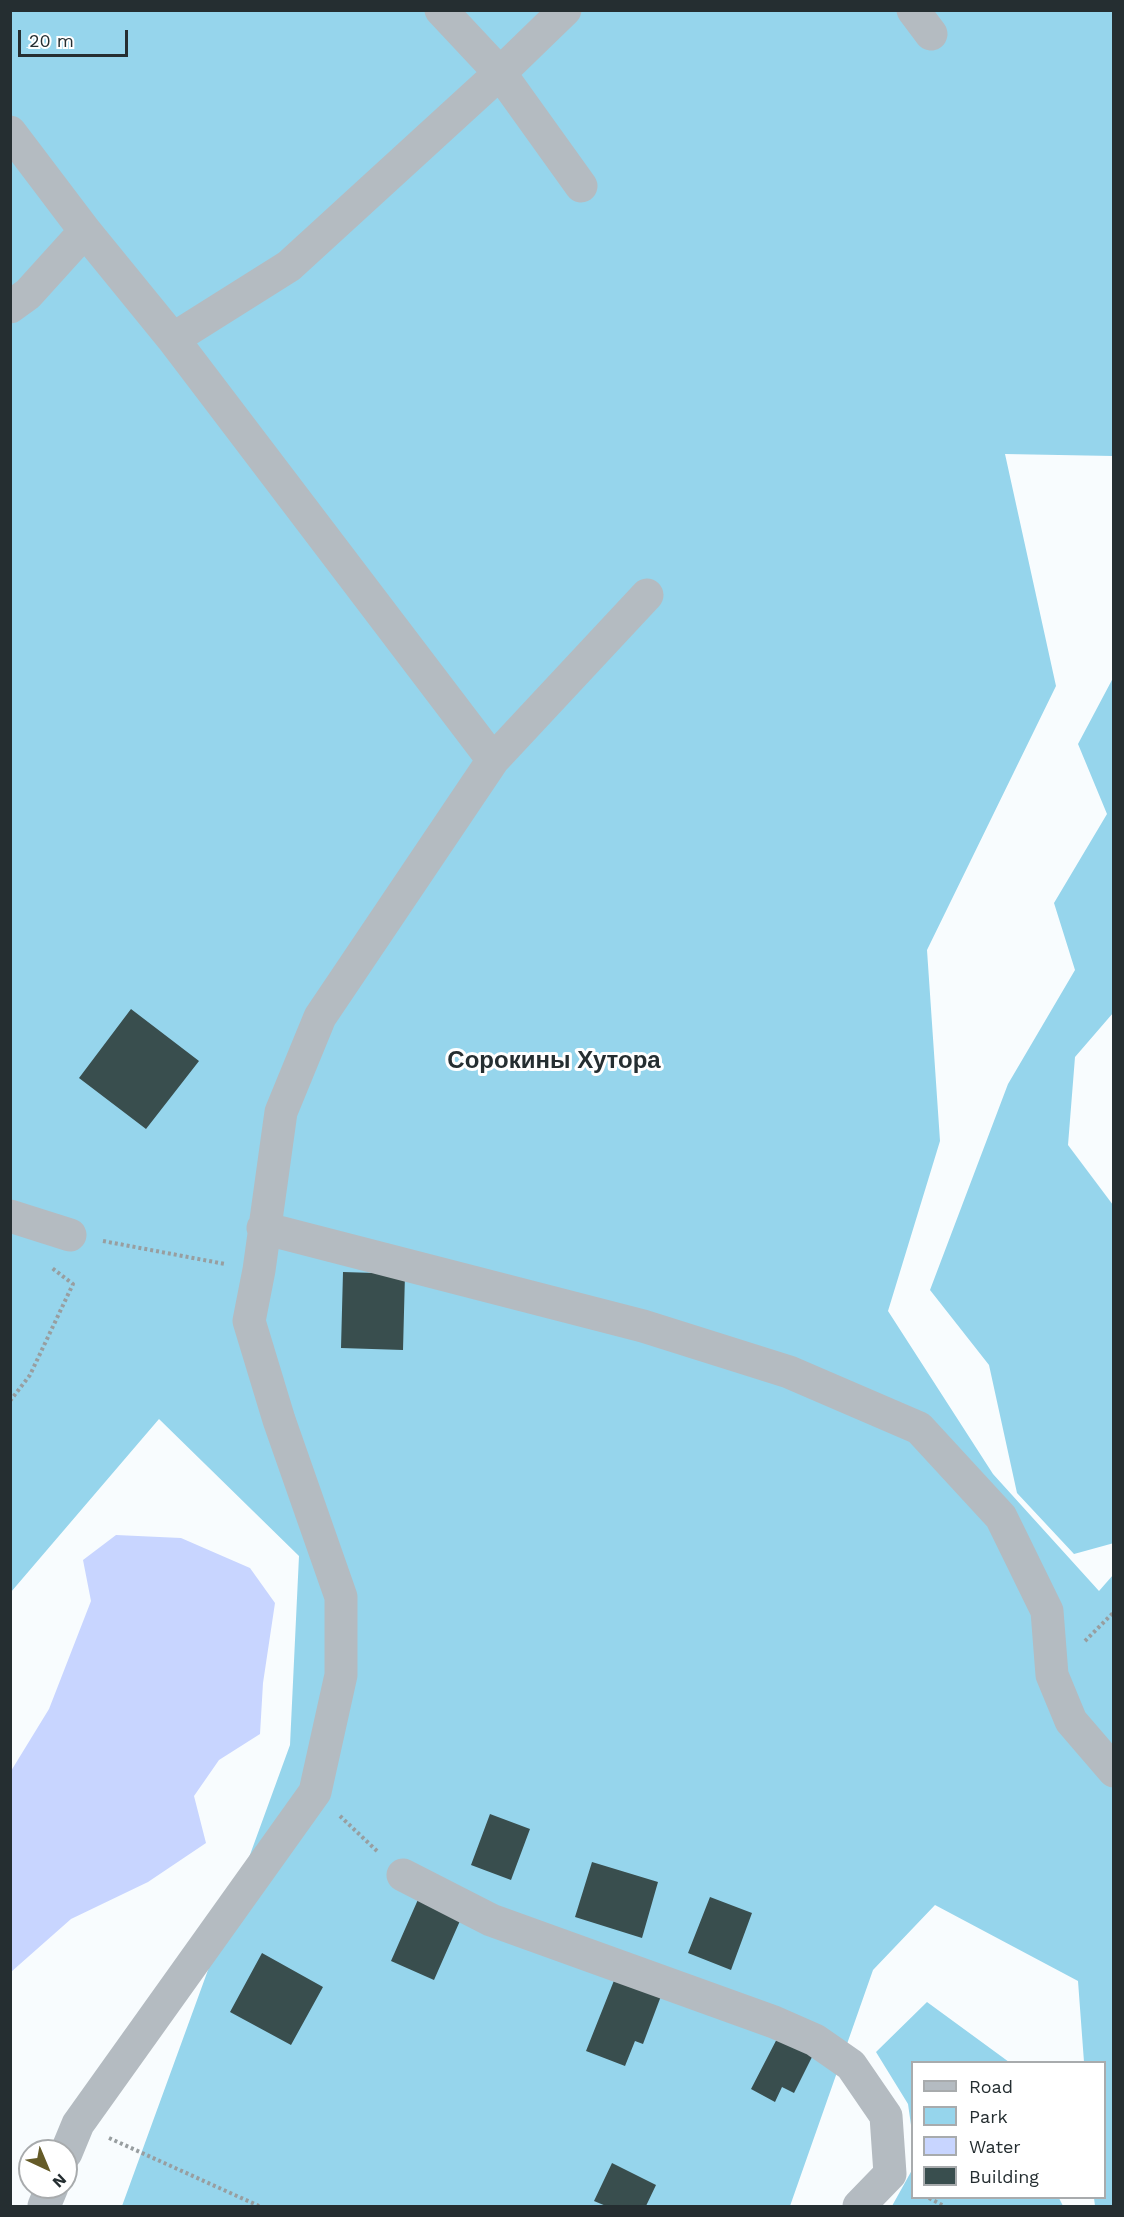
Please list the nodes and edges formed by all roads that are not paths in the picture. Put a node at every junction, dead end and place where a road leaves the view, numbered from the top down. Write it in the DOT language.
graph roads {
  1 [pos="441,10"];
  2 [pos="565,10"];
  3 [pos="500,73"];
  4 [pos="10,132"];
  5 [pos="581,186"];
  6 [pos="85,231"];
  7 [pos="10,307"];
  8 [pos="173,339"];
  9 [pos="647,595"];
  10 [pos="493,760"];
  11 [pos="10,1216"];
  12 [pos="263,1228"];
  13 [pos="70,1235"];
  14 [pos="1113,1771"];
  15 [pos="403,1875"];
  16 [pos="72,2139"];
  17 [pos="859,2206"];
  1 -- 3 [label="street"];
  2 -- 3 [label="street"];
  3 -- 5 [label="street"];
  3 -- 8 [label="street"];
  4 -- 6 [label="street"];
  6 -- 7 [label="street"];
  6 -- 8 [label="street"];
  8 -- 10 [label="street"];
  9 -- 10 [label="street"];
  10 -- 12 [label="street"];
  11 -- 13 [label="street"];
  12 -- 14 [label="street"];
  12 -- 16 [label="street"];
  15 -- 17 [label="street"];
}
